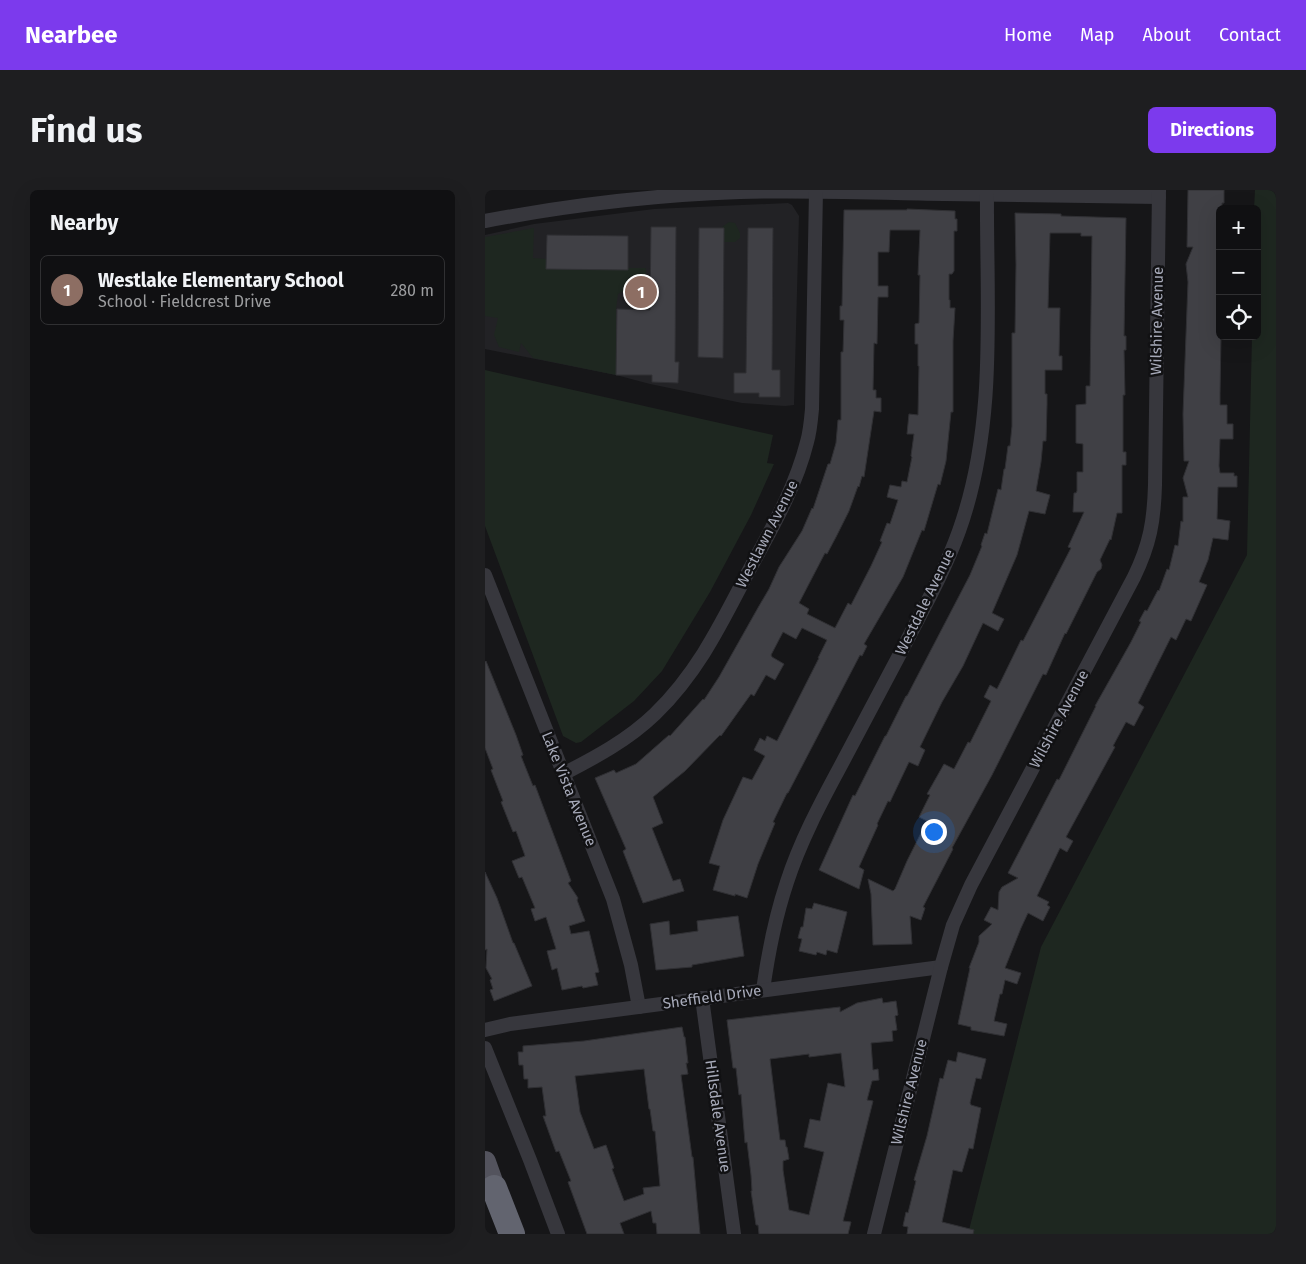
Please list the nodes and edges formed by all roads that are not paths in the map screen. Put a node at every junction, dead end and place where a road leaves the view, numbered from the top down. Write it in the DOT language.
graph roads {
  1 [pos="816,191"];
  2 [pos="987,192"];
  3 [pos="1159,194"];
  4 [pos="485,221"];
  5 [pos="485,575"];
  6 [pos="563,774"];
  7 [pos="941,967"];
  8 [pos="763,990"];
  9 [pos="702,998"];
  10 [pos="639,1006"];
  11 [pos="485,1030"];
  12 [pos="485,1048"];
  13 [pos="485,1162"];
  14 [pos="494,1188"];
  15 [pos="509,1234"];
  16 [pos="512,1234"];
  17 [pos="558,1234"];
  18 [pos="734,1234"];
  19 [pos="874,1234"];
  1 -- 2 [label="street"];
  1 -- 4 [label="street"];
  1 -- 6 [label="street, Westlawn Avenue"];
  2 -- 3 [label="street"];
  2 -- 8 [label="street, Westdale Avenue"];
  3 -- 7 [label="street, Wilshire Avenue"];
  5 -- 6 [label="street, Lake Vista Avenue"];
  6 -- 10 [label="street, Lake Vista Avenue"];
  7 -- 8 [label="street, Sheffield Drive"];
  7 -- 19 [label="street, Wilshire Avenue"];
  8 -- 9 [label="street, Sheffield Drive"];
  9 -- 10 [label="street, Sheffield Drive"];
  9 -- 18 [label="street, Hillsdale Avenue"];
  10 -- 11 [label="street, Sheffield Drive"];
  12 -- 17 [label="street"];
  13 -- 14 [label="main road"];
  14 -- 15 [label="main road"];
  14 -- 16 [label="highway"];
}
